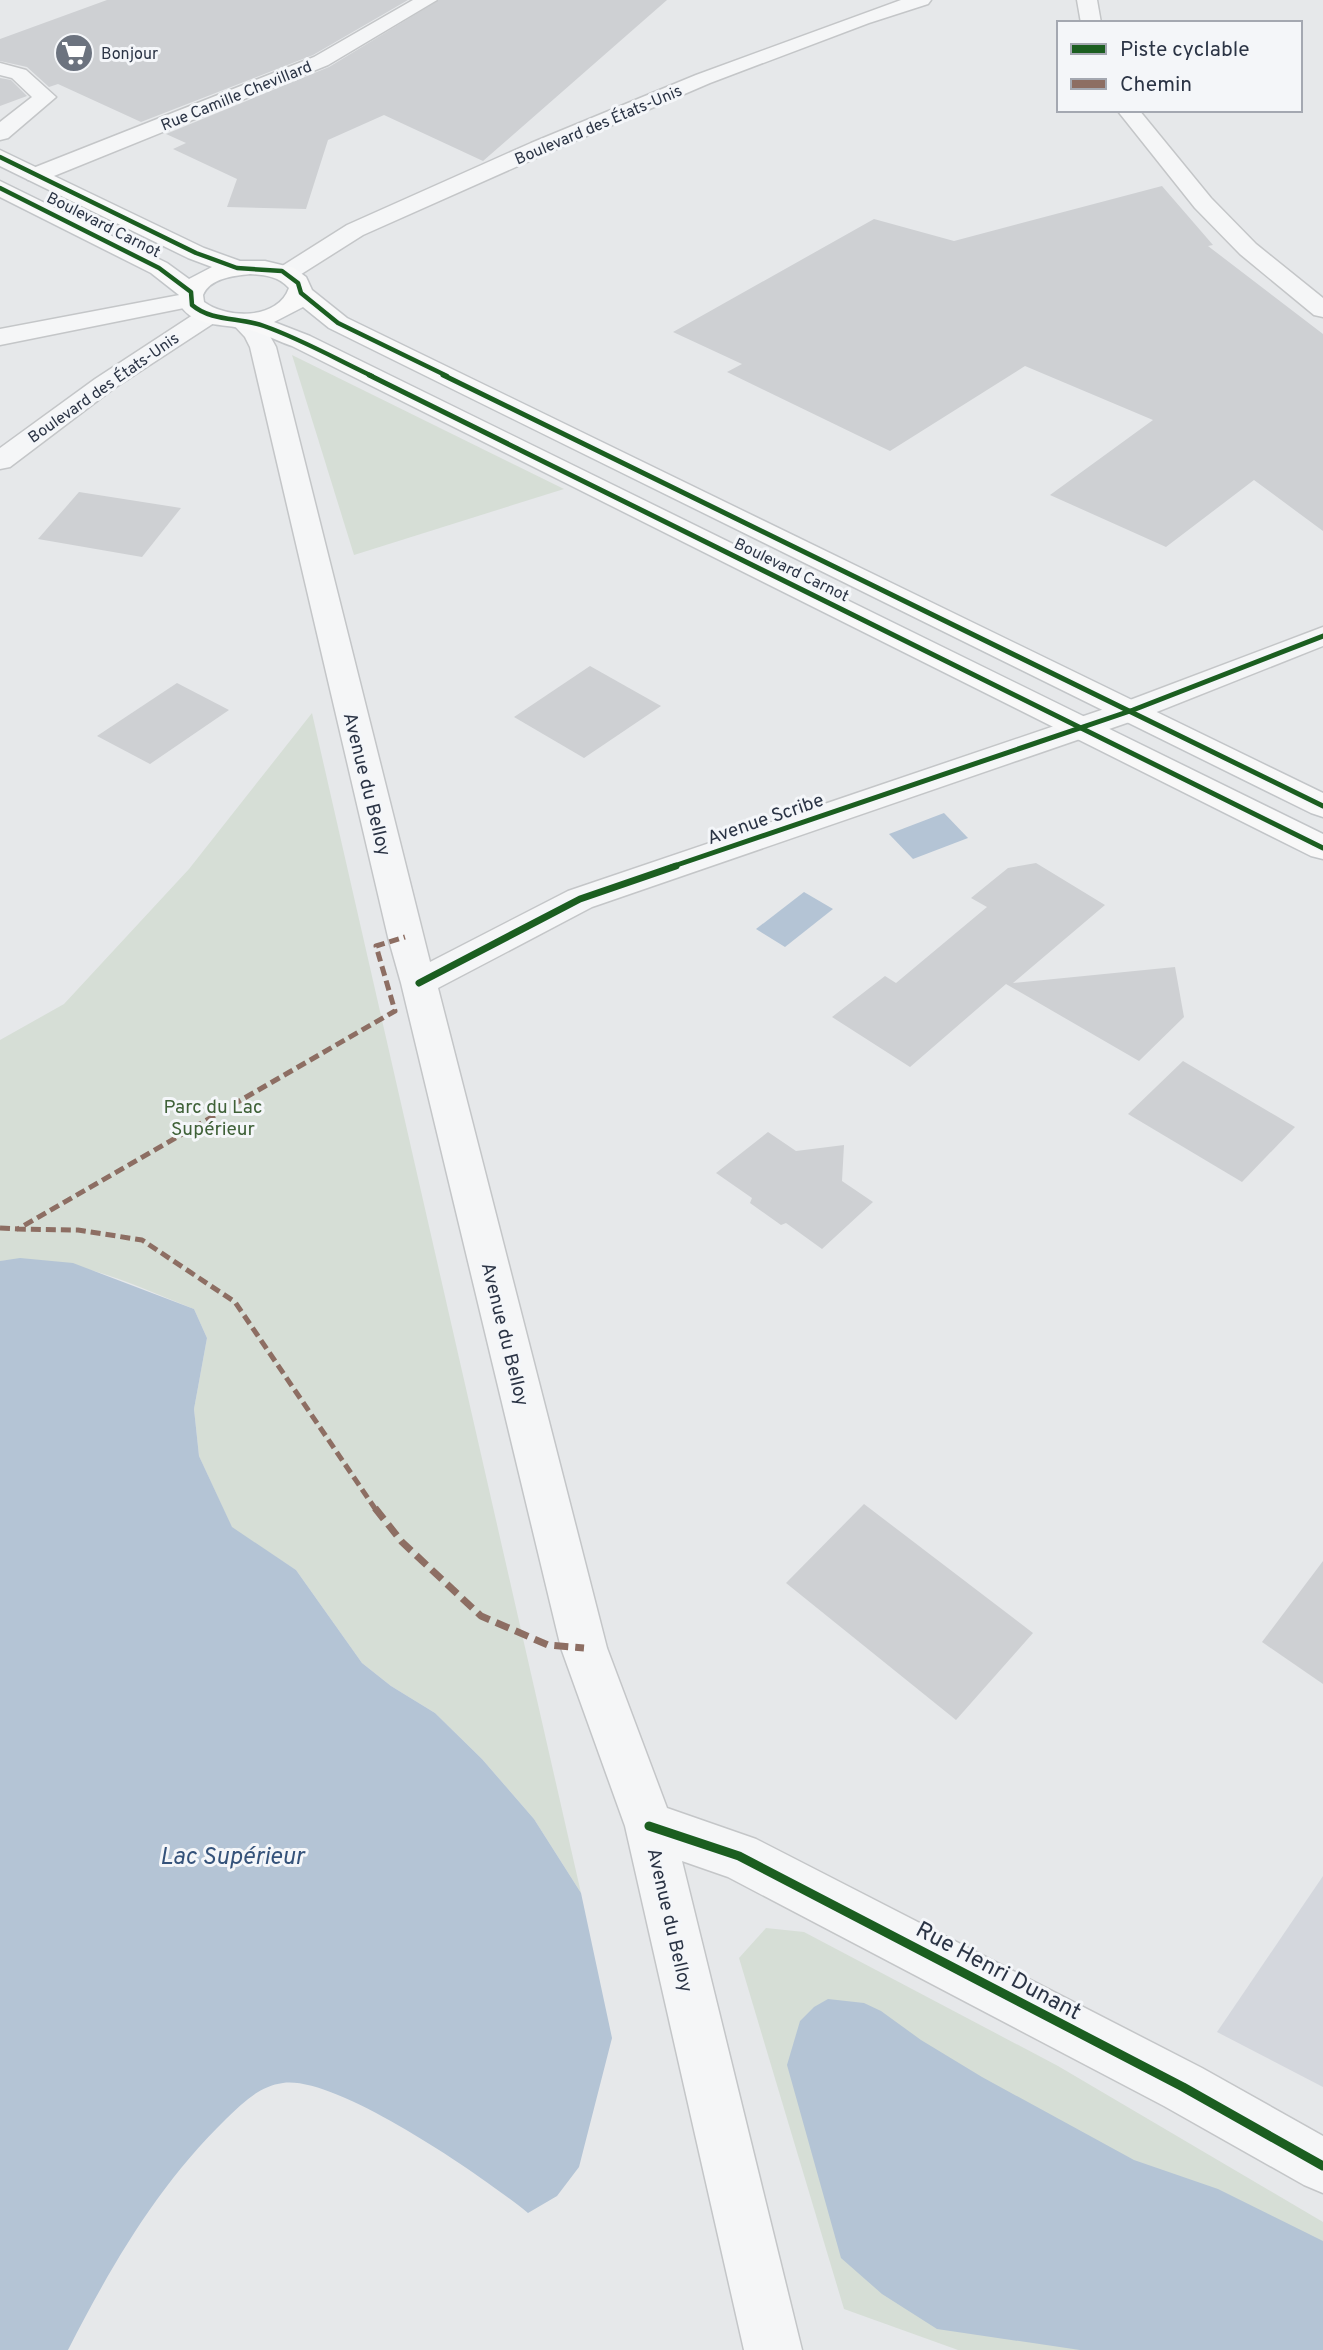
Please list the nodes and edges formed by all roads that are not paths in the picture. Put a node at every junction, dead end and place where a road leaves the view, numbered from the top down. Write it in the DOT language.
graph roads {
  1 [pos="427,0"];
  2 [pos="921,0"];
  3 [pos="1087,0"];
  4 [pos="1091,21"];
  5 [pos="0,69"];
  6 [pos="1130,112"];
  7 [pos="0,133"];
  8 [pos="0,157"];
  9 [pos="36,175"];
  10 [pos="0,188"];
  11 [pos="237,268"];
  12 [pos="294,283"];
  13 [pos="196,303"];
  14 [pos="1323,310"];
  15 [pos="243,320"];
  16 [pos="0,337"];
  17 [pos="0,461"];
  18 [pos="1323,636"];
  19 [pos="1133,710"];
  20 [pos="1079,727"];
  21 [pos="1323,806"];
  22 [pos="1323,848"];
  23 [pos="419,983"];
  24 [pos="649,1826"];
  25 [pos="1323,2166"];
  26 [pos="773,2350"];
  1 -- 9 [label="street, Rue Camille Chevillard"];
  2 -- 12 [label="street, Boulevard des États-Unis"];
  3 -- 4 [label="street"];
  5 -- 7 [label="street"];
  6 -- 14 [label="street"];
  8 -- 9 [label="main road, Boulevard Carnot"];
  9 -- 11 [label="main road, Boulevard Carnot"];
  10 -- 13 [label="main road, Boulevard Carnot"];
  11 -- 12 [label="main road"];
  11 -- 13 [label="main road"];
  12 -- 15 [label="main road"];
  12 -- 19 [label="main road, Boulevard Carnot"];
  13 -- 15 [label="main road"];
  13 -- 16 [label="street"];
  13 -- 17 [label="street, Boulevard des États-Unis"];
  15 -- 20 [label="main road, Boulevard Carnot"];
  15 -- 23 [label="street, Avenue du Belloy"];
  18 -- 19 [label="street, Avenue Scribe"];
  19 -- 20 [label="street, Avenue Scribe"];
  19 -- 21 [label="main road, Boulevard Carnot"];
  20 -- 22 [label="main road, Boulevard Carnot"];
  20 -- 23 [label="street, Avenue Scribe"];
  23 -- 24 [label="street, Avenue du Belloy"];
  24 -- 25 [label="street, Rue Henri Dunant"];
  24 -- 26 [label="street, Avenue du Belloy"];
}
